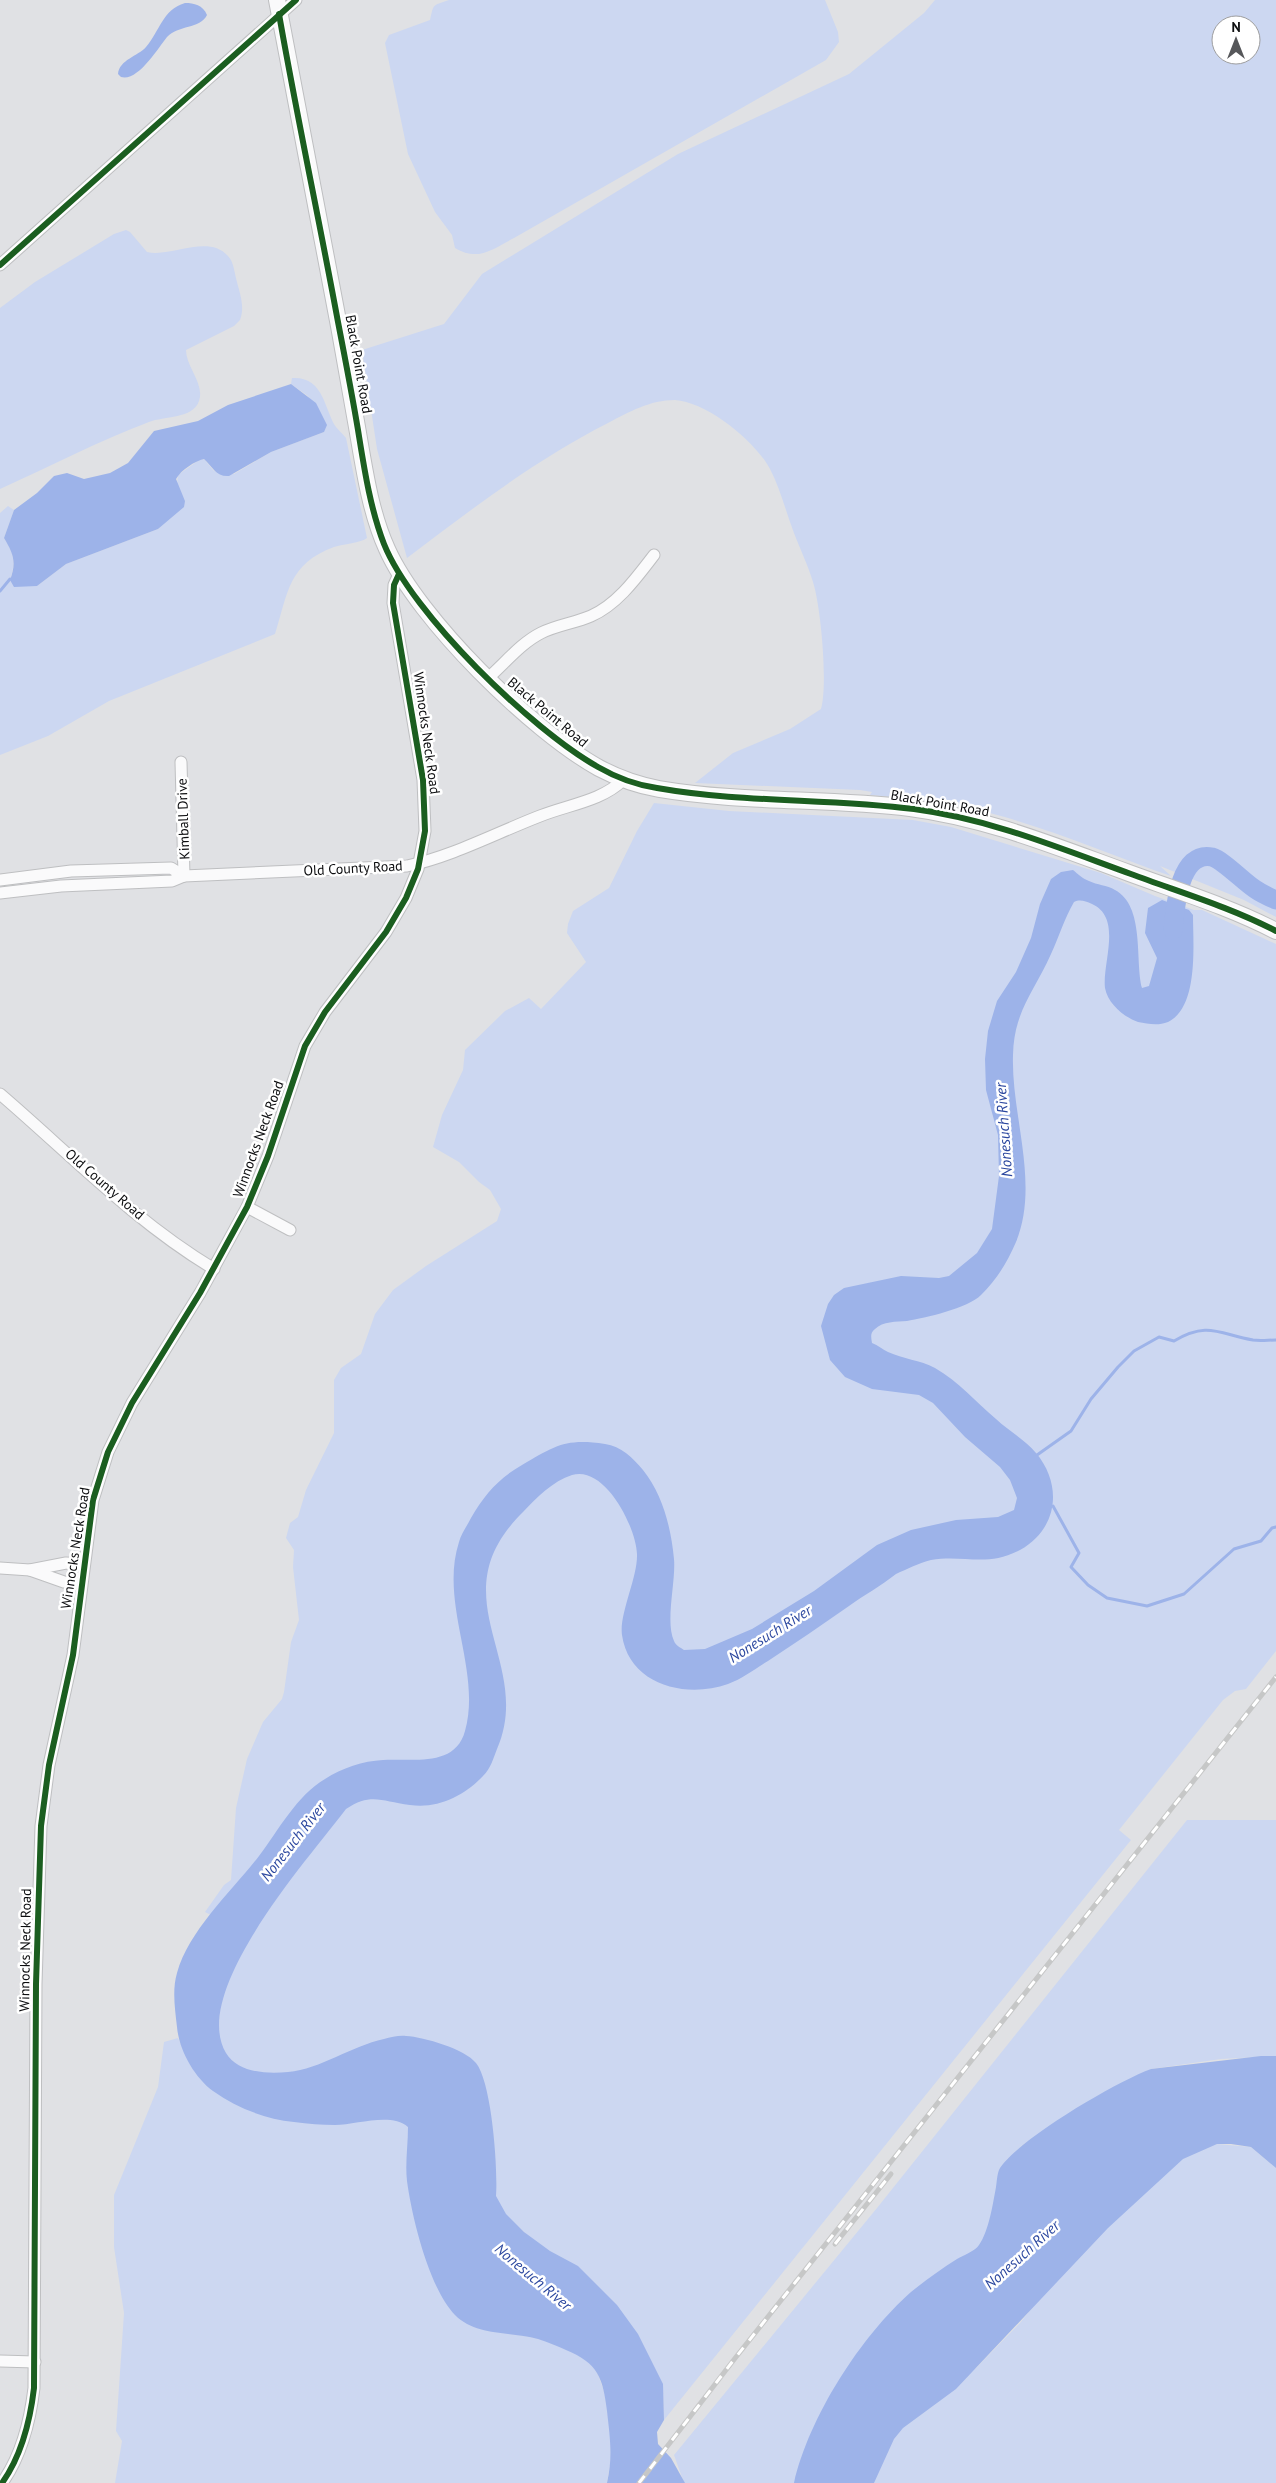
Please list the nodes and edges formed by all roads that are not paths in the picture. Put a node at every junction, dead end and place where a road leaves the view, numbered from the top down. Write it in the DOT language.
graph roads {
  1 [pos="296,0"];
  2 [pos="278,7"];
  3 [pos="0,263"];
  4 [pos="654,555"];
  5 [pos="399,574"];
  6 [pos="488,678"];
  7 [pos="181,762"];
  8 [pos="623,780"];
  9 [pos="420,863"];
  10 [pos="184,876"];
  11 [pos="0,880"];
  12 [pos="0,893"];
  13 [pos="1276,932"];
  14 [pos="0,1094"];
  15 [pos="246,1207"];
  16 [pos="290,1230"];
  17 [pos="214,1269"];
  18 [pos="84,1564"];
  19 [pos="0,1568"];
  20 [pos="30,1570"];
  21 [pos="81,1584"];
  22 [pos="0,2361"];
  23 [pos="35,2362"];
  24 [pos="2,2483"];
  1 -- 2 [label="street"];
  2 -- 3 [label="street"];
  2 -- 5 [label="main road, Black Point Road"];
  4 -- 6 [label="street"];
  5 -- 6 [label="main road, Black Point Road"];
  5 -- 9 [label="street, Winnocks Neck Road"];
  6 -- 8 [label="main road, Black Point Road"];
  7 -- 10 [label="street, Kimball Drive"];
  8 -- 9 [label="street, Old County Road"];
  8 -- 13 [label="main road, Black Point Road"];
  9 -- 10 [label="street, Old County Road"];
  9 -- 15 [label="street, Winnocks Neck Road"];
  10 -- 11 [label="street, Old County Road"];
  10 -- 12 [label="street, Old County Road"];
  14 -- 17 [label="street, Old County Road"];
  15 -- 16 [label="street"];
  15 -- 17 [label="street, Winnocks Neck Road"];
  17 -- 18 [label="street, Winnocks Neck Road"];
  18 -- 20 [label="street"];
  18 -- 21 [label="street, Winnocks Neck Road"];
  19 -- 20 [label="street"];
  20 -- 21 [label="street"];
  21 -- 23 [label="street, Winnocks Neck Road"];
  22 -- 23 [label="street"];
  23 -- 24 [label="street, Winnocks Neck Road"];
}
